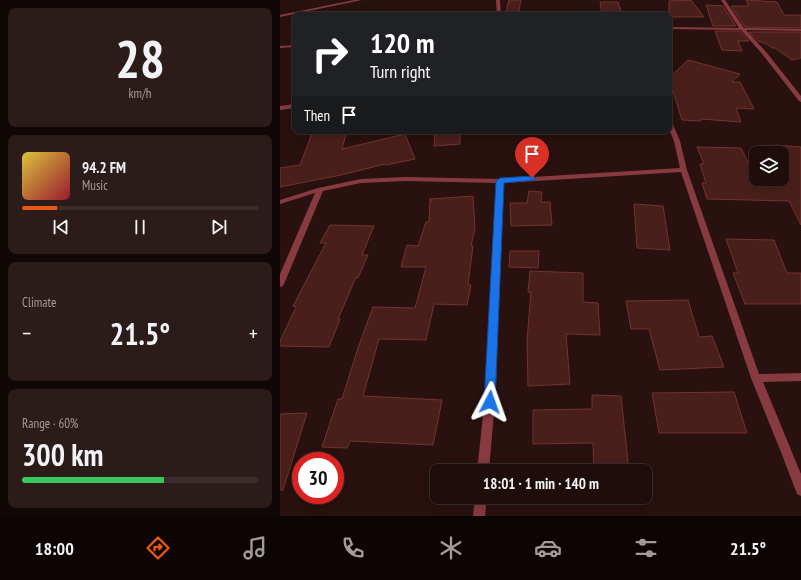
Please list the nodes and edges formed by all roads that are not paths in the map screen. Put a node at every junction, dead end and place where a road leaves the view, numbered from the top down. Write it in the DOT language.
graph roads {
  1 [pos="360,0"];
  2 [pos="498,0"];
  3 [pos="723,0"];
  4 [pos="300,12"];
  5 [pos="499,12"];
  6 [pos="292,14"];
  7 [pos="280,16"];
  8 [pos="672,28"];
  9 [pos="743,30"];
  10 [pos="801,30"];
  11 [pos="292,46"];
  12 [pos="280,47"];
  13 [pos="801,100"];
  14 [pos="292,106"];
  15 [pos="280,108"];
  16 [pos="672,129"];
  17 [pos="684,170"];
  18 [pos="500,181"];
  19 [pos="320,189"];
  20 [pos="280,202"];
  21 [pos="280,284"];
  22 [pos="801,376"];
  23 [pos="756,378"];
  24 [pos="484,464"];
  25 [pos="801,490"];
  26 [pos="480,504"];
  27 [pos="479,516"];
  1 -- 4 [label="street"];
  2 -- 5 [label="street"];
  3 -- 9 [label="street"];
  6 -- 7 [label="street"];
  8 -- 9 [label="street"];
  9 -- 10 [label="street"];
  9 -- 13 [label="street"];
  11 -- 12 [label="street"];
  14 -- 15 [label="street"];
  16 -- 17 [label="street"];
  17 -- 18 [label="street"];
  17 -- 23 [label="street"];
  18 -- 19 [label="street"];
  18 -- 24 [label="street"];
  19 -- 20 [label="street"];
  19 -- 21 [label="street"];
  22 -- 23 [label="street"];
  23 -- 25 [label="street"];
  26 -- 27 [label="street"];
}
